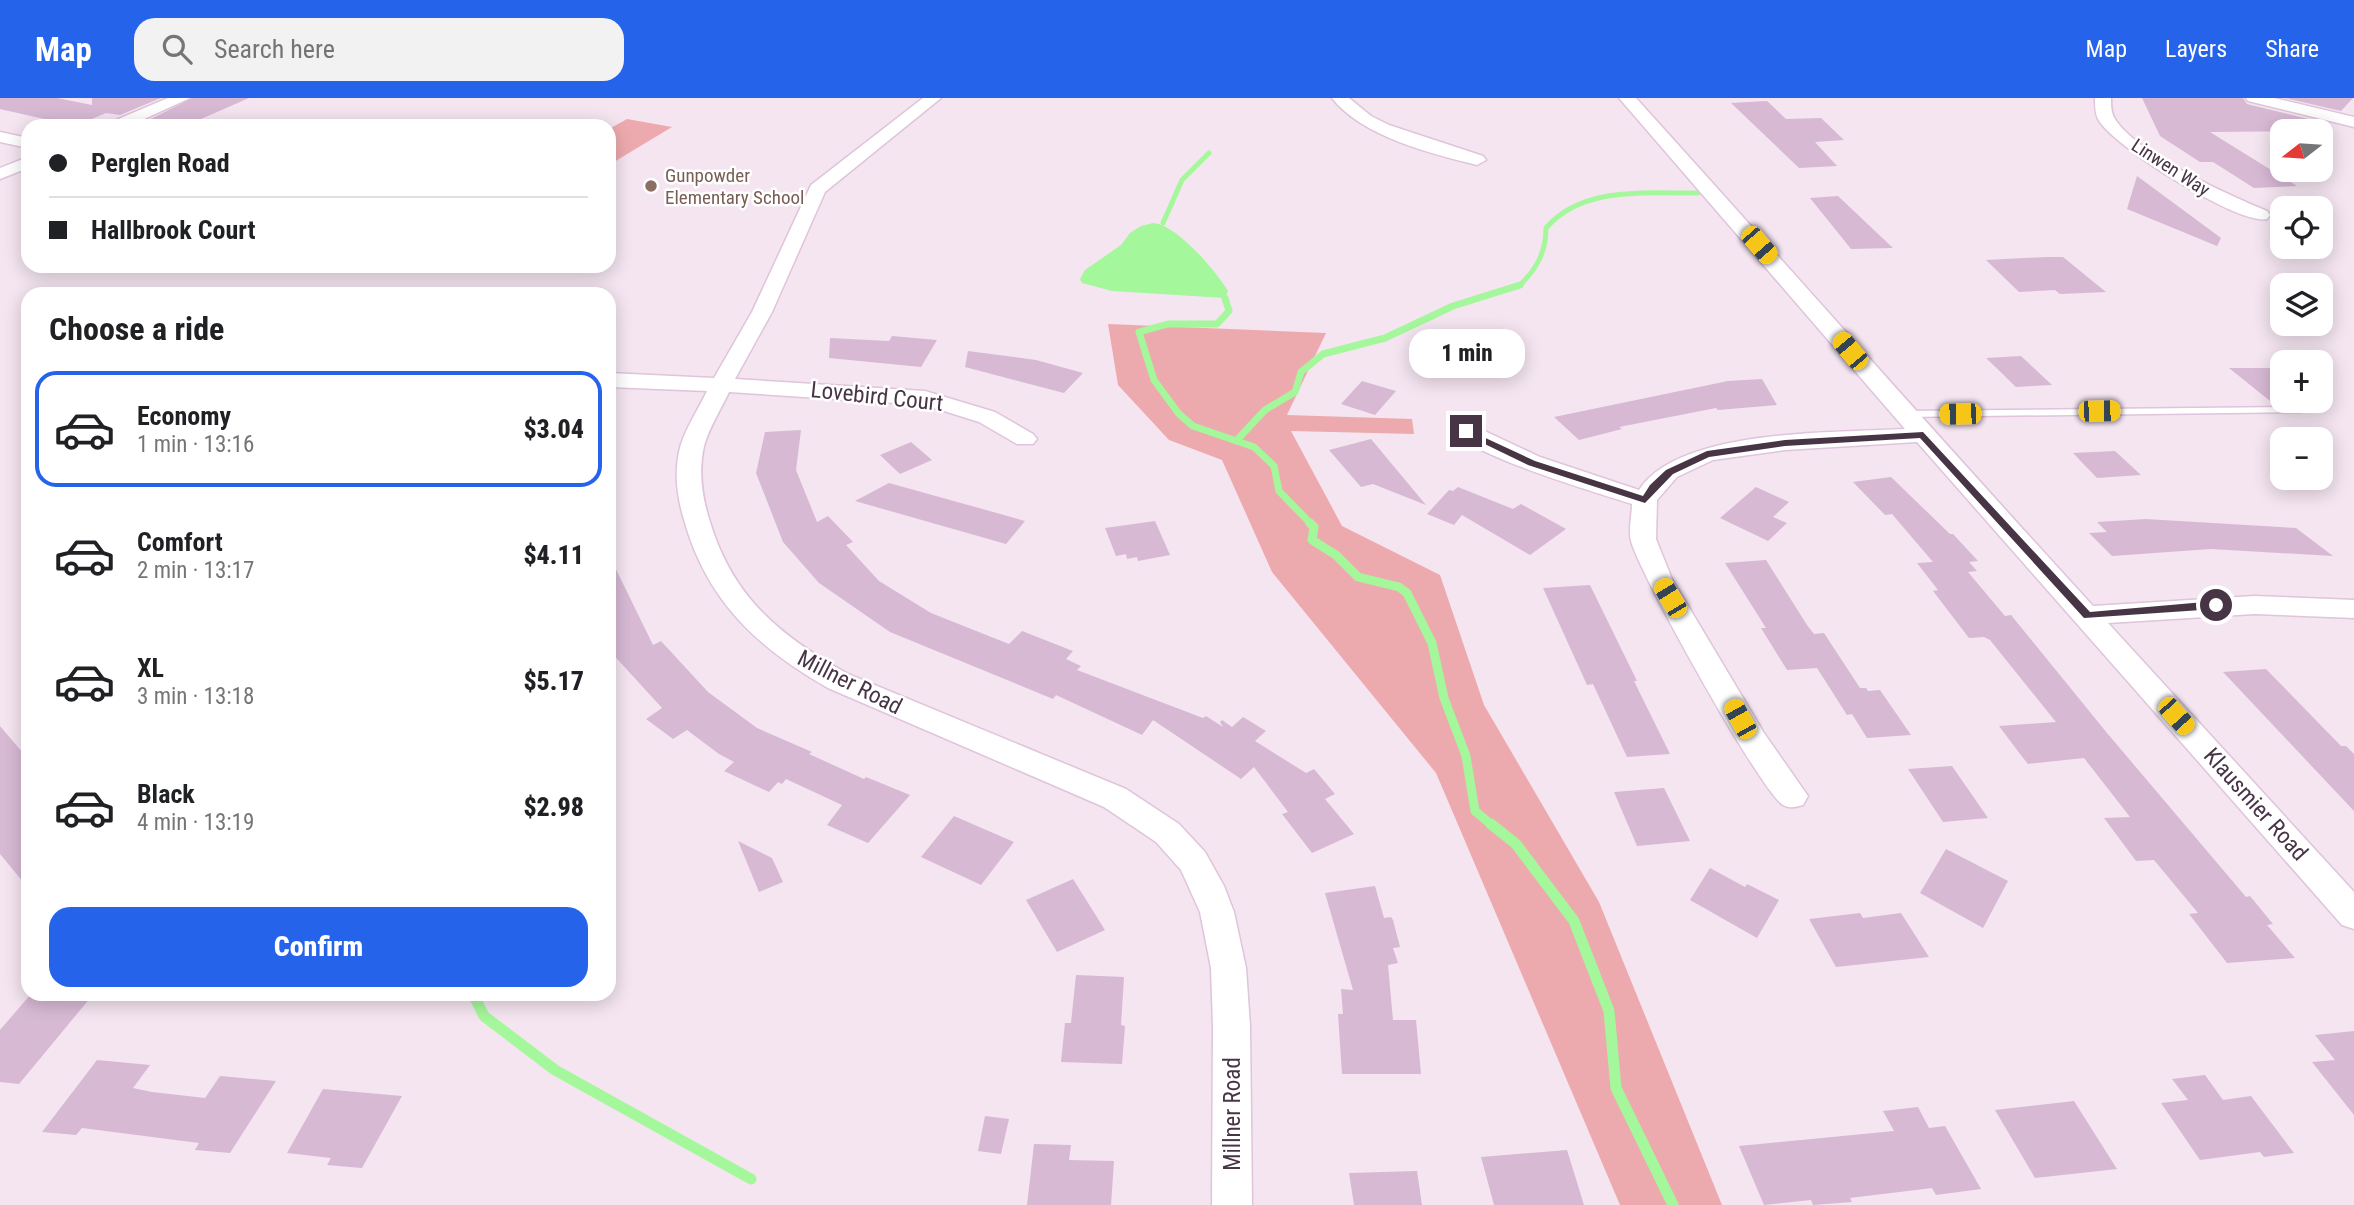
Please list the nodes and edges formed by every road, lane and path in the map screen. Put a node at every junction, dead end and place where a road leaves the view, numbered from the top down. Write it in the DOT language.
graph roads {
  1 [pos="183,98"];
  2 [pos="933,98"];
  3 [pos="1340,98"];
  4 [pos="1627,98"];
  5 [pos="2103,98"];
  6 [pos="2253,98"];
  7 [pos="133,119"];
  8 [pos="2354,122"];
  9 [pos="0,138"];
  10 [pos="21,142"];
  11 [pos="1478,160"];
  12 [pos="21,165"];
  13 [pos="0,174"];
  14 [pos="2260,215"];
  15 [pos="616,380"];
  16 [pos="721,385"];
  17 [pos="2270,410"];
  18 [pos="1904,414"];
  19 [pos="1466,431"];
  20 [pos="1923,435"];
  21 [pos="1025,439"];
  22 [pos="1645,500"];
  23 [pos="2354,609"];
  24 [pos="2088,616"];
  25 [pos="1792,796"];
  26 [pos="2354,915"];
  27 [pos="1232,1205"];
  1 -- 7 [label="street"];
  2 -- 16 [label="street, Millner Road"];
  3 -- 11 [label="street"];
  4 -- 18 [label="street, Klausmier Road"];
  5 -- 14 [label="street, Linwen Way"];
  6 -- 8 [label="street"];
  9 -- 10 [label="street"];
  12 -- 13 [label="street"];
  15 -- 16 [label="street, Lovebird Court"];
  16 -- 21 [label="street, Lovebird Court"];
  16 -- 27 [label="street, Millner Road"];
  17 -- 18 [label="lane"];
  18 -- 20 [label="street, Klausmier Road"];
  19 -- 22 [label="street"];
  20 -- 22 [label="street"];
  20 -- 24 [label="street, Klausmier Road"];
  22 -- 25 [label="street"];
  23 -- 24 [label="street"];
  24 -- 26 [label="street, Klausmier Road"];
}
